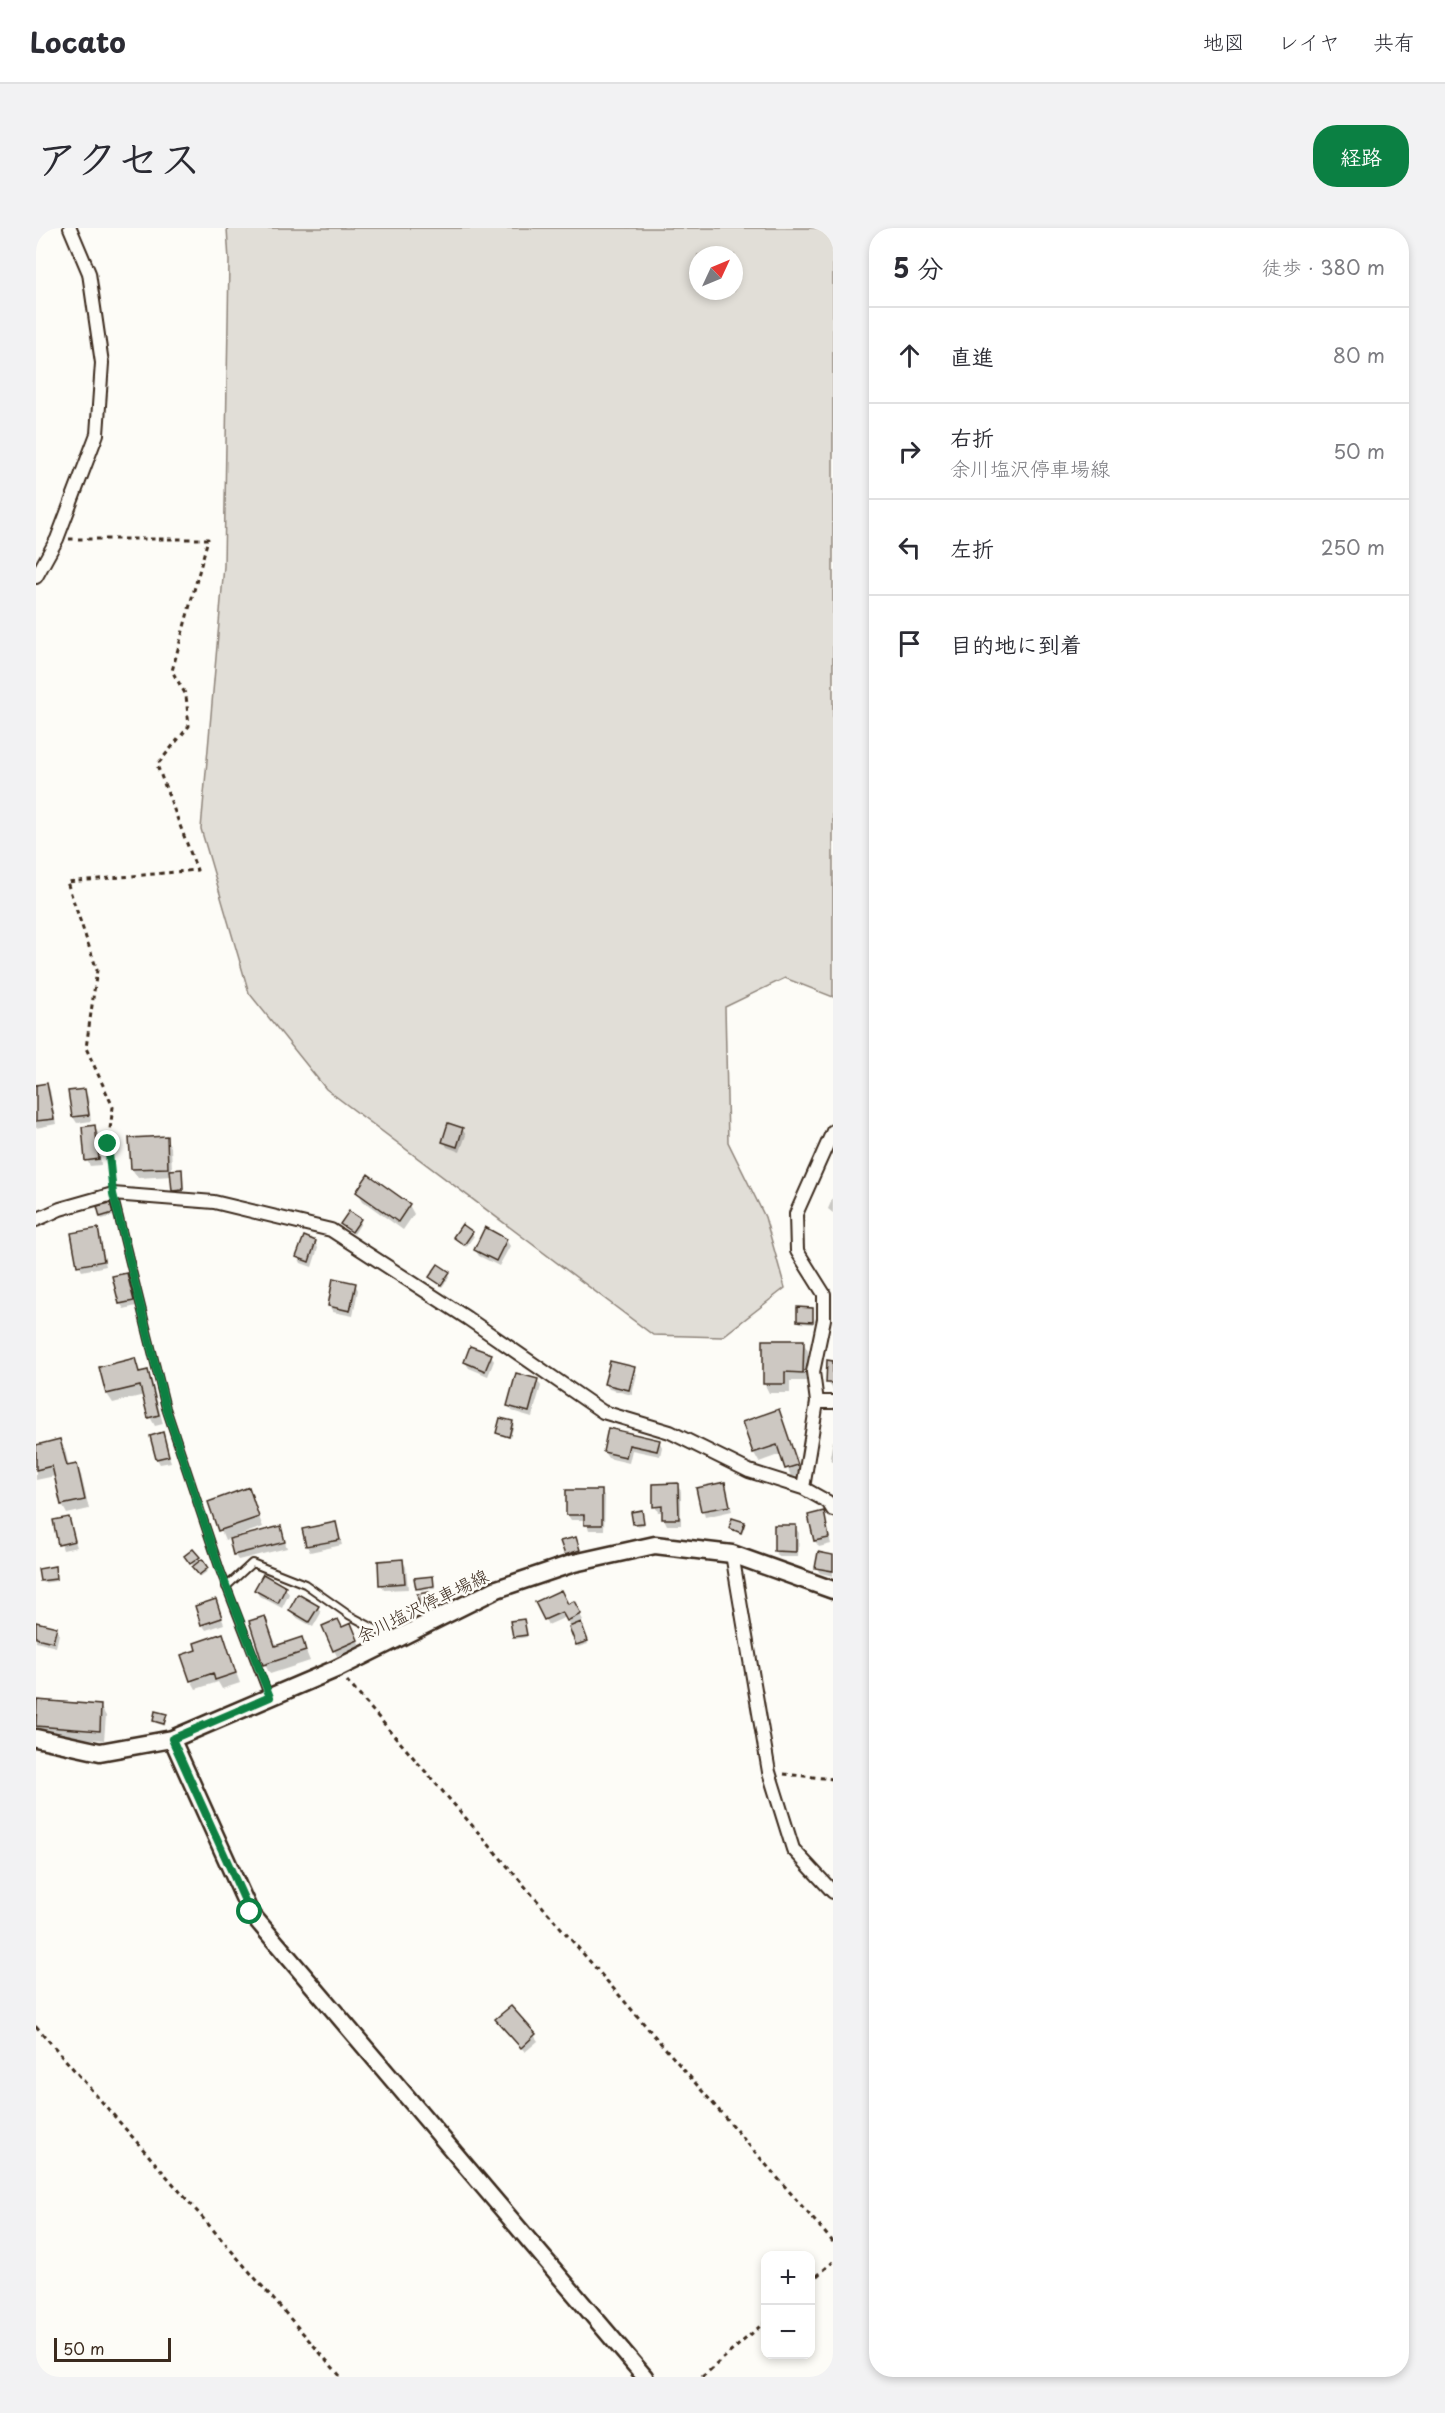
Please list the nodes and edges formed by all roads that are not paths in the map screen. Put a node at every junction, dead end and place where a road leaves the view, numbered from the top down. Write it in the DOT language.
graph roads {
  1 [pos="70,228"];
  2 [pos="36,577"];
  3 [pos="833,1131"];
  4 [pos="113,1194"];
  5 [pos="36,1220"];
  6 [pos="817,1402"];
  7 [pos="833,1402"];
  8 [pos="803,1488"];
  9 [pos="833,1510"];
  10 [pos="732,1554"];
  11 [pos="226,1587"];
  12 [pos="833,1590"];
  13 [pos="395,1639"];
  14 [pos="270,1697"];
  15 [pos="36,1738"];
  16 [pos="172,1739"];
  17 [pos="833,1892"];
  18 [pos="645,2377"];
  1 -- 2 [label="street"];
  3 -- 6 [label="street"];
  4 -- 5 [label="street"];
  4 -- 8 [label="street"];
  4 -- 11 [label="lane"];
  6 -- 7 [label="street"];
  6 -- 8 [label="street"];
  8 -- 9 [label="street"];
  10 -- 12 [label="main road, 余川塩沢停車場線"];
  10 -- 13 [label="main road, 余川塩沢停車場線"];
  10 -- 17 [label="street"];
  11 -- 13 [label="lane"];
  11 -- 14 [label="lane"];
  13 -- 14 [label="main road, 余川塩沢停車場線"];
  14 -- 16 [label="main road, 余川塩沢停車場線"];
  15 -- 16 [label="main road, 余川塩沢停車場線"];
  16 -- 18 [label="street"];
}
